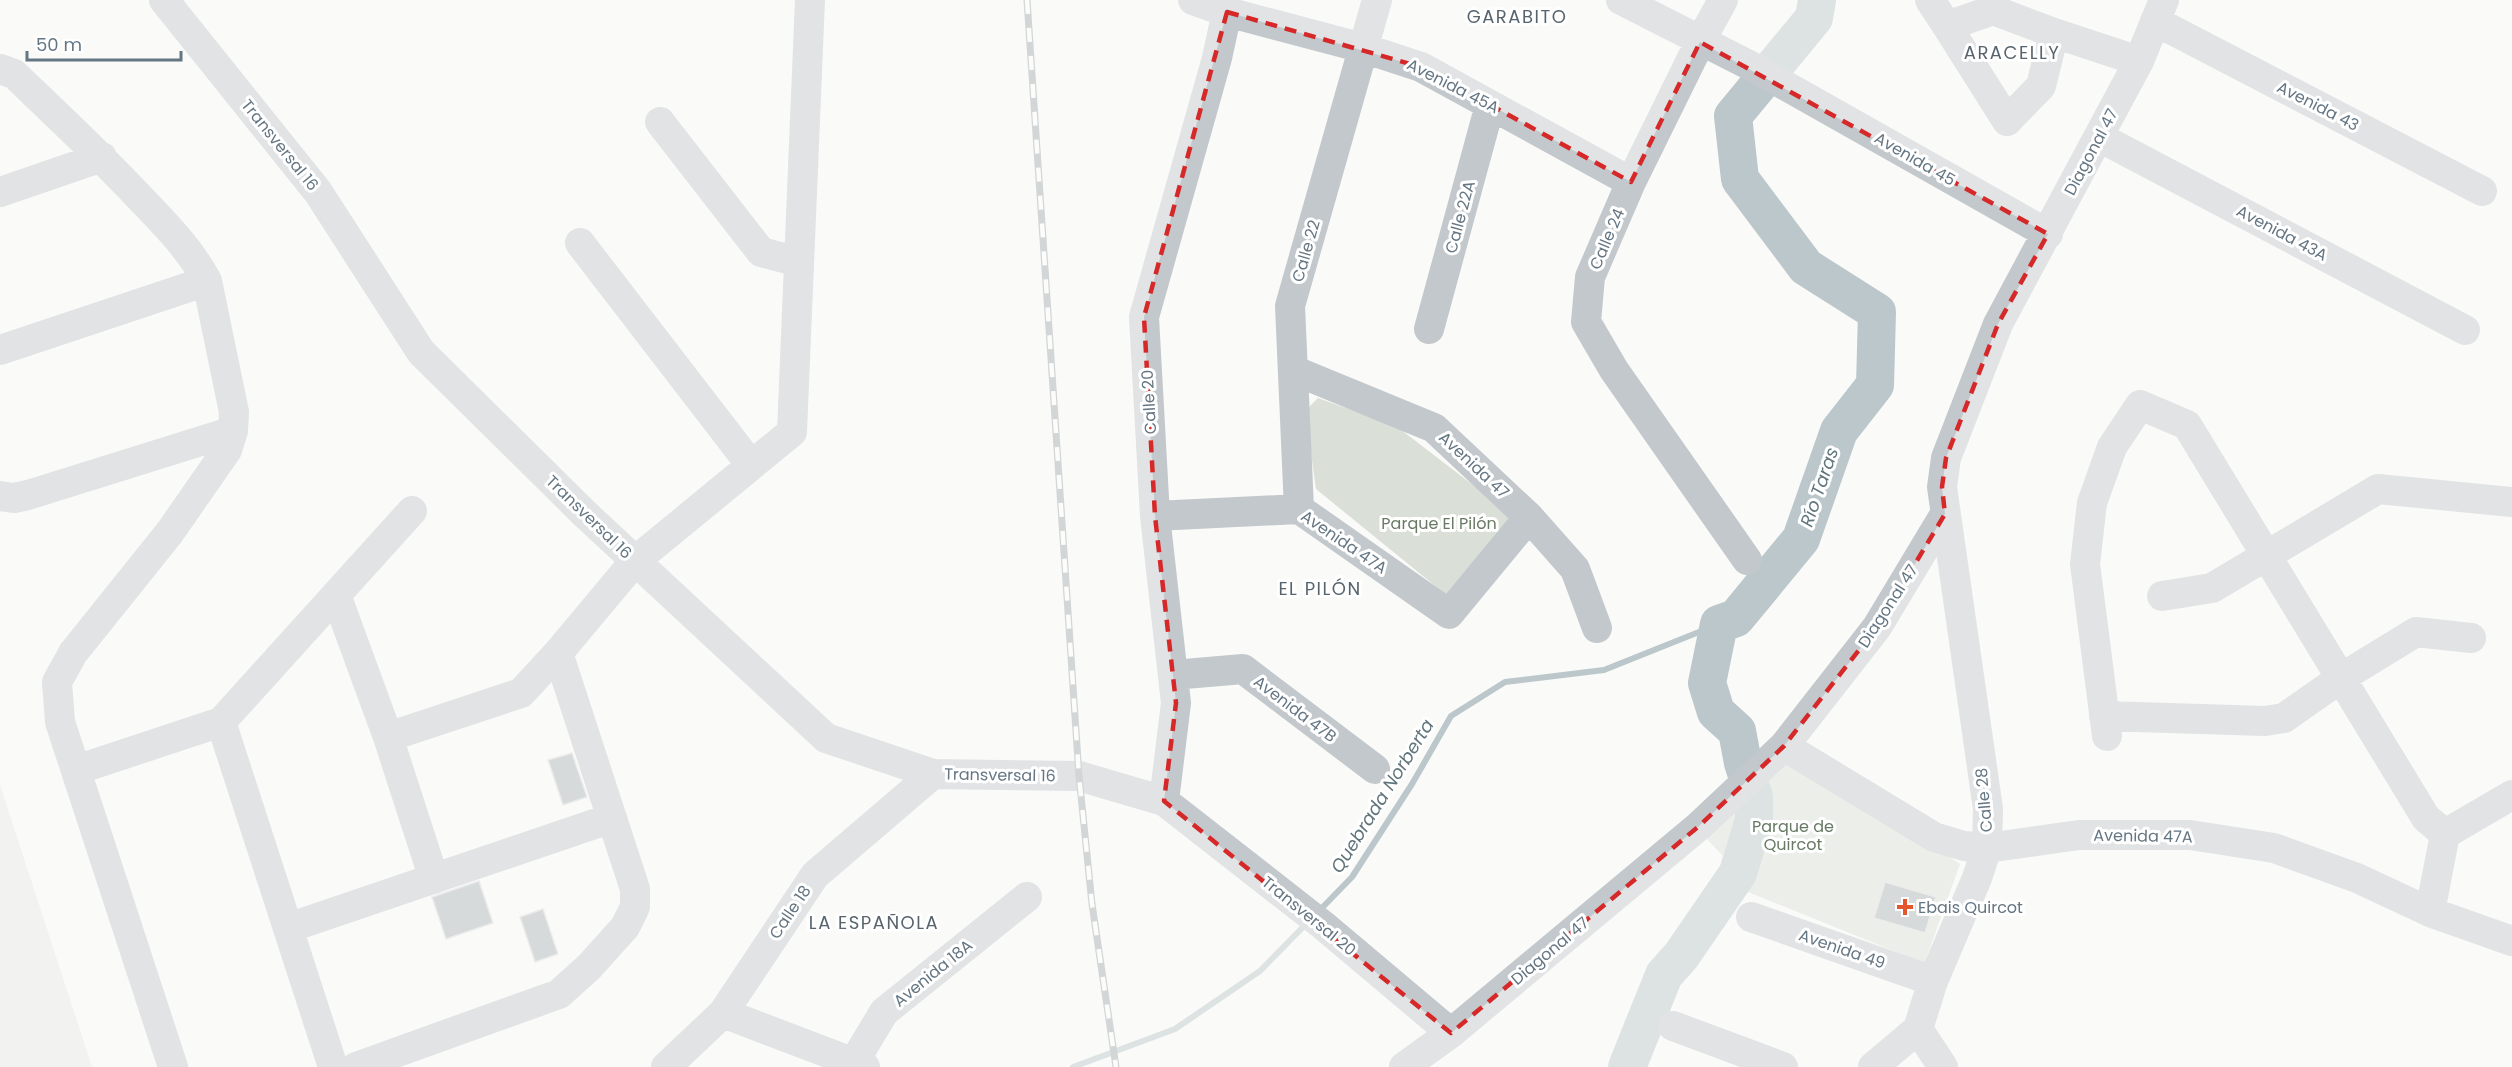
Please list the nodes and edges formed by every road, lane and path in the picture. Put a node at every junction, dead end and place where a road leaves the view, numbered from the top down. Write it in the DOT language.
graph roads {
  1 [pos="164,0"];
  2 [pos="810,0"];
  3 [pos="1193,0"];
  4 [pos="1377,0"];
  5 [pos="1622,0"];
  6 [pos="1723,0"];
  7 [pos="1930,0"];
  8 [pos="2159,10"];
  9 [pos="1227,12"];
  10 [pos="1947,26"];
  11 [pos="2054,33"];
  12 [pos="1700,42"];
  13 [pos="1363,48"];
  14 [pos="2139,61"];
  15 [pos="0,69"];
  16 [pos="1490,105"];
  17 [pos="660,122"];
  18 [pos="2099,137"];
  19 [pos="102,157"];
  20 [pos="1631,182"];
  21 [pos="2482,191"];
  22 [pos="0,192"];
  23 [pos="2048,234"];
  24 [pos="580,243"];
  25 [pos="799,262"];
  26 [pos="207,281"];
  27 [pos="1429,329"];
  28 [pos="2465,330"];
  29 [pos="0,350"];
  30 [pos="1293,370"];
  31 [pos="233,431"];
  32 [pos="752,465"];
  33 [pos="0,496"];
  34 [pos="2512,502"];
  35 [pos="1299,509"];
  36 [pos="412,511"];
  37 [pos="1945,514"];
  38 [pos="1155,516"];
  39 [pos="1529,517"];
  40 [pos="2267,557"];
  41 [pos="1748,560"];
  42 [pos="635,561"];
  43 [pos="336,595"];
  44 [pos="2162,596"];
  45 [pos="1597,628"];
  46 [pos="2471,638"];
  47 [pos="558,653"];
  48 [pos="1173,675"];
  49 [pos="2341,678"];
  50 [pos="221,722"];
  51 [pos="388,737"];
  52 [pos="1784,746"];
  53 [pos="1375,769"];
  54 [pos="76,770"];
  55 [pos="933,774"];
  56 [pos="2512,795"];
  57 [pos="1164,801"];
  58 [pos="612,818"];
  59 [pos="2445,834"];
  60 [pos="1987,848"];
  61 [pos="434,879"];
  62 [pos="1027,897"];
  63 [pos="2430,912"];
  64 [pos="1751,917"];
  65 [pos="288,928"];
  66 [pos="2512,941"];
  67 [pos="1933,981"];
  68 [pos="723,1013"];
  69 [pos="1673,1026"];
  70 [pos="1918,1029"];
  71 [pos="1451,1033"];
  72 [pos="860,1065"];
  73 [pos="173,1067"];
  74 [pos="333,1067"];
  75 [pos="356,1067"];
  76 [pos="666,1067"];
  77 [pos="1404,1067"];
  78 [pos="1783,1067"];
  79 [pos="1873,1067"];
  80 [pos="1943,1067"];
  1 -- 42 [label="street, Transversal 16"];
  2 -- 25 [label="street"];
  3 -- 9 [label="street, Avenida 45A"];
  4 -- 13 [label="street, Calle 22"];
  5 -- 12 [label="street"];
  6 -- 12 [label="street, Calle 24"];
  7 -- 10 [label="street"];
  8 -- 14 [label="street, Diagonal 47"];
  8 -- 21 [label="street, Avenida 43"];
  9 -- 13 [label="street, Avenida 45A"];
  9 -- 38 [label="street, Calle 20"];
  10 -- 11 [label="street"];
  10 -- 11 [label="street"];
  11 -- 14 [label="street"];
  12 -- 20 [label="street, Calle 24"];
  12 -- 23 [label="street, Avenida 45"];
  13 -- 16 [label="street, Avenida 45A"];
  13 -- 30 [label="street, Calle 22"];
  14 -- 18 [label="street, Diagonal 47"];
  15 -- 19 [label="street"];
  16 -- 20 [label="street, Avenida 45A"];
  16 -- 27 [label="street, Calle 22A"];
  17 -- 25 [label="street"];
  18 -- 23 [label="street, Diagonal 47"];
  18 -- 28 [label="street, Avenida 43A"];
  19 -- 22 [label="street"];
  19 -- 26 [label="street"];
  20 -- 41 [label="street, Calle 24"];
  23 -- 37 [label="street, Diagonal 47"];
  24 -- 32 [label="street"];
  25 -- 32 [label="street"];
  26 -- 29 [label="street"];
  26 -- 31 [label="street"];
  30 -- 35 [label="street, Calle 22"];
  30 -- 39 [label="street, Avenida 47"];
  31 -- 33 [label="street"];
  31 -- 54 [label="street"];
  32 -- 42 [label="street"];
  34 -- 40 [label="street"];
  35 -- 38 [label="street, Avenida 47A"];
  35 -- 39 [label="street, Avenida 47A"];
  36 -- 43 [label="street"];
  37 -- 52 [label="street, Diagonal 47"];
  37 -- 60 [label="street, Calle 28"];
  38 -- 48 [label="street, Calle 20"];
  39 -- 45 [label="street, Avenida 47"];
  40 -- 44 [label="street"];
  40 -- 49 [label="street"];
  40 -- 49 [label="street"];
  42 -- 47 [label="street"];
  42 -- 55 [label="street, Transversal 16"];
  43 -- 50 [label="street"];
  43 -- 51 [label="street"];
  46 -- 49 [label="street"];
  47 -- 51 [label="street"];
  47 -- 58 [label="street"];
  48 -- 53 [label="street, Avenida 47B"];
  48 -- 57 [label="street, Calle 20"];
  49 -- 59 [label="street"];
  50 -- 54 [label="street"];
  50 -- 65 [label="street"];
  51 -- 61 [label="street"];
  52 -- 60 [label="street, Avenida 47A"];
  52 -- 71 [label="street, Diagonal 47"];
  54 -- 73 [label="street"];
  55 -- 57 [label="street, Transversal 16"];
  55 -- 68 [label="street, Calle 18"];
  56 -- 59 [label="street"];
  57 -- 71 [label="street, Transversal 20"];
  58 -- 61 [label="street"];
  58 -- 75 [label="street"];
  59 -- 63 [label="street"];
  60 -- 63 [label="street, Avenida 47A"];
  60 -- 67 [label="street, Calle 28"];
  61 -- 65 [label="street"];
  62 -- 72 [label="street, Avenida 18A"];
  63 -- 66 [label="street, Avenida 47A"];
  64 -- 67 [label="street, Avenida 49"];
  65 -- 74 [label="street"];
  67 -- 70 [label="street, Calle 28"];
  68 -- 72 [label="street"];
  68 -- 76 [label="street, Calle 18"];
  69 -- 78 [label="street"];
  70 -- 79 [label="street"];
  70 -- 80 [label="street"];
  71 -- 77 [label="street, Diagonal 47"];
}
